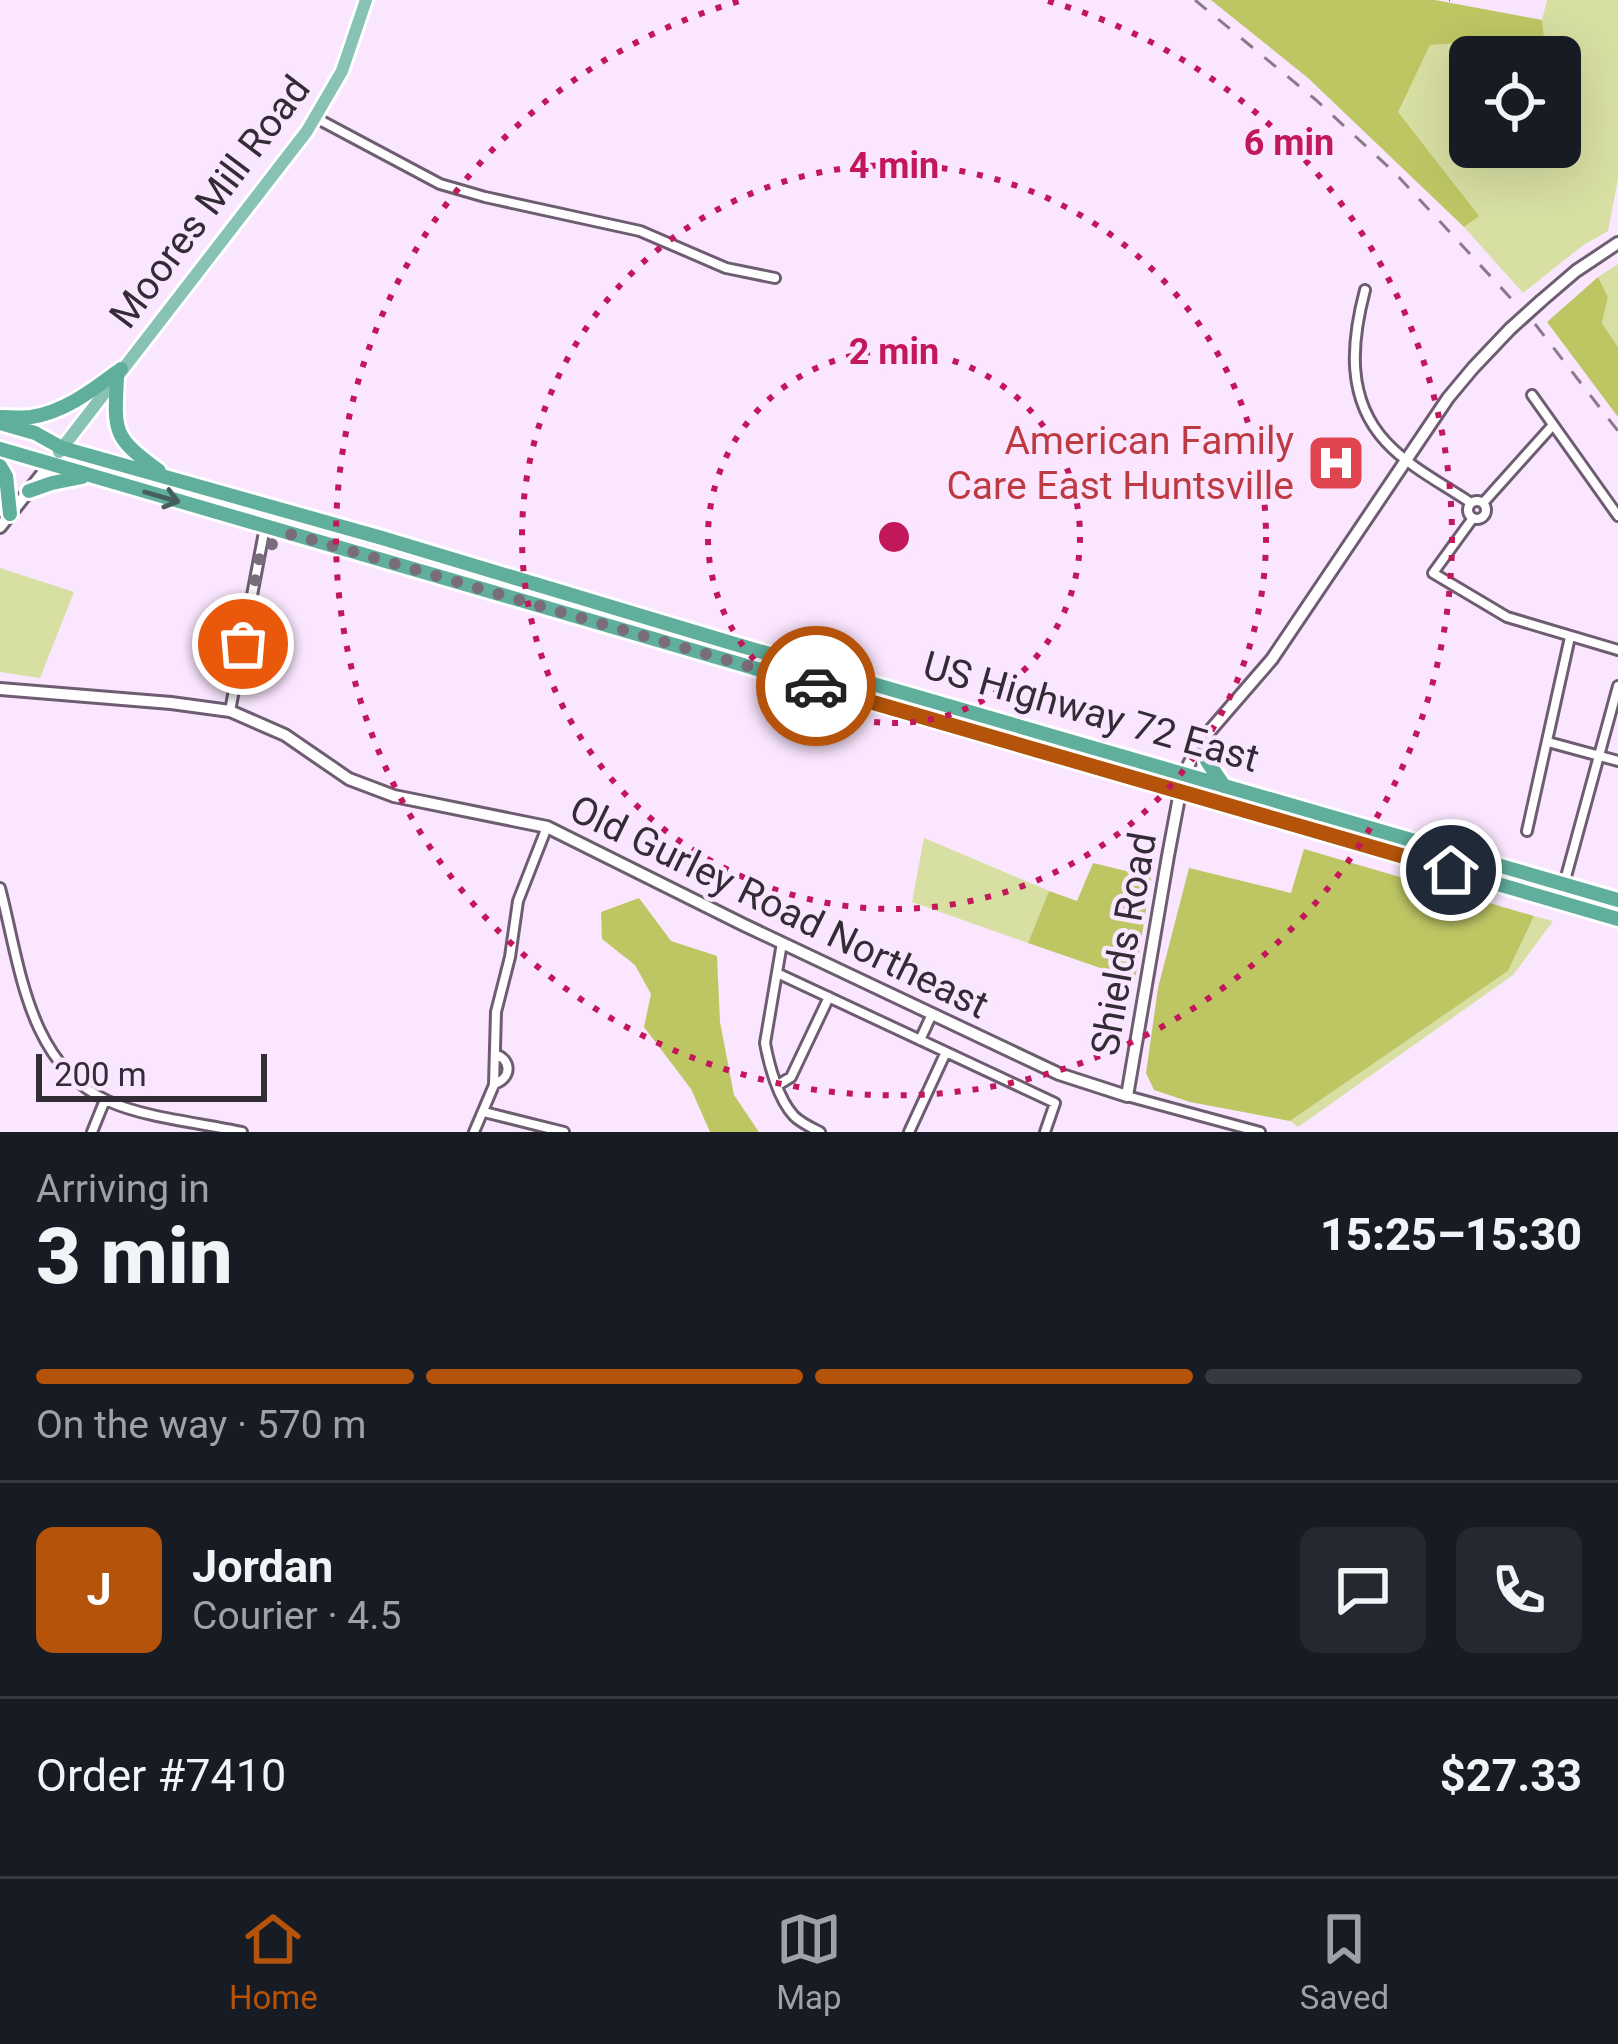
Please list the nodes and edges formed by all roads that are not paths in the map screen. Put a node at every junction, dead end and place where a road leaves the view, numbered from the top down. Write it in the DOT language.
graph roads {
  1 [pos="366,0"];
  2 [pos="316,118"];
  3 [pos="1618,244"];
  4 [pos="775,278"];
  5 [pos="1365,290"];
  6 [pos="119,373"];
  7 [pos="1532,395"];
  8 [pos="0,420"];
  9 [pos="1553,425"];
  10 [pos="62,448"];
  11 [pos="0,449"];
  12 [pos="1407,460"];
  13 [pos="50,464"];
  14 [pos="0,466"];
  15 [pos="92,476"];
  16 [pos="168,478"];
  17 [pos="29,491"];
  18 [pos="1471,503"];
  19 [pos="1484,503"];
  20 [pos="295,515"];
  21 [pos="1618,516"];
  22 [pos="1473,518"];
  23 [pos="5,521"];
  24 [pos="265,527"];
  25 [pos="270,544"];
  26 [pos="261,550"];
  27 [pos="1570,637"];
  28 [pos="1618,650"];
  29 [pos="1618,686"];
  30 [pos="2,688"];
  31 [pos="230,711"];
  32 [pos="1202,740"];
  33 [pos="1549,742"];
  34 [pos="1599,755"];
  35 [pos="1618,761"];
  36 [pos="1186,774"];
  37 [pos="1223,786"];
  38 [pos="1180,792"];
  39 [pos="547,827"];
  40 [pos="1527,831"];
  41 [pos="1564,884"];
  42 [pos="0,888"];
  43 [pos="1539,896"];
  44 [pos="1618,900"];
  45 [pos="1618,919"];
  46 [pos="782,943"];
  47 [pos="777,973"];
  48 [pos="829,997"];
  49 [pos="932,1013"];
  50 [pos="920,1040"];
  51 [pos="946,1052"];
  52 [pos="778,1085"];
  53 [pos="1127,1096"];
  54 [pos="106,1100"];
  55 [pos="484,1112"];
  56 [pos="92,1132"];
  57 [pos="242,1132"];
  58 [pos="474,1132"];
  59 [pos="564,1132"];
  60 [pos="820,1132"];
  61 [pos="908,1132"];
  62 [pos="1045,1132"];
  63 [pos="1260,1132"];
  1 -- 2 [label="main road, Moores Mill Road"];
  2 -- 4 [label="street"];
  2 -- 6 [label="main road, Moores Mill Road"];
  3 -- 12 [label="street, Shields Road, bridge"];
  5 -- 12 [label="street"];
  6 -- 8 [label="highway"];
  6 -- 10 [label="main road, Moores Mill Road"];
  6 -- 16 [label="highway"];
  7 -- 9 [label="street"];
  8 -- 10 [label="highway, US Highway 72 East"];
  9 -- 19 [label="street"];
  9 -- 21 [label="street"];
  10 -- 13 [label="main road, Moores Mill Road"];
  10 -- 16 [label="highway, US Highway 72 East"];
  11 -- 13 [label="highway, US Highway 72 East"];
  12 -- 18 [label="street"];
  12 -- 32 [label="street, Shields Road"];
  13 -- 15 [label="highway, US Highway 72 East"];
  13 -- 17 [label="street"];
  14 -- 23 [label="highway"];
  15 -- 17 [label="highway"];
  15 -- 24 [label="highway, US Highway 72 East, one-way"];
  16 -- 20 [label="highway, US Highway 72 East"];
  17 -- 23 [label="street"];
  18 -- 19 [label="street"];
  18 -- 22 [label="street"];
  19 -- 22 [label="street"];
  20 -- 24 [label="street"];
  20 -- 36 [label="highway, US Highway 72 East"];
  22 -- 27 [label="street"];
  24 -- 26 [label="street"];
  24 -- 38 [label="highway, US Highway 72 East"];
  25 -- 26 [label="street"];
  26 -- 31 [label="street"];
  27 -- 28 [label="street"];
  27 -- 33 [label="street"];
  29 -- 34 [label="street"];
  30 -- 31 [label="street, Old Gurley Road Northeast"];
  31 -- 39 [label="street, Old Gurley Road Northeast"];
  32 -- 36 [label="street, Shields Road"];
  32 -- 37 [label="highway"];
  33 -- 34 [label="street"];
  33 -- 40 [label="street"];
  34 -- 35 [label="street"];
  34 -- 41 [label="street"];
  36 -- 37 [label="highway, US Highway 72 East"];
  36 -- 38 [label="street, Shields Road"];
  37 -- 41 [label="highway, US Highway 72 East"];
  38 -- 43 [label="highway, US Highway 72 East"];
  38 -- 53 [label="street, Shields Road"];
  39 -- 46 [label="street, Old Gurley Road Northeast"];
  39 -- 55 [label="street"];
  41 -- 43 [label="street"];
  41 -- 44 [label="highway, US Highway 72 East"];
  42 -- 54 [label="street"];
  43 -- 45 [label="highway, US Highway 72 East"];
  46 -- 47 [label="street"];
  46 -- 49 [label="street, Old Gurley Road Northeast"];
  47 -- 48 [label="street"];
  47 -- 52 [label="street"];
  48 -- 50 [label="street"];
  48 -- 52 [label="street"];
  49 -- 50 [label="street"];
  49 -- 53 [label="street, Old Gurley Road Northeast"];
  50 -- 51 [label="street"];
  51 -- 61 [label="street"];
  51 -- 62 [label="street"];
  52 -- 60 [label="street"];
  53 -- 63 [label="street, Old Gurley Road Northeast"];
  54 -- 56 [label="street"];
  54 -- 57 [label="street"];
  55 -- 58 [label="street"];
  55 -- 59 [label="street"];
}
